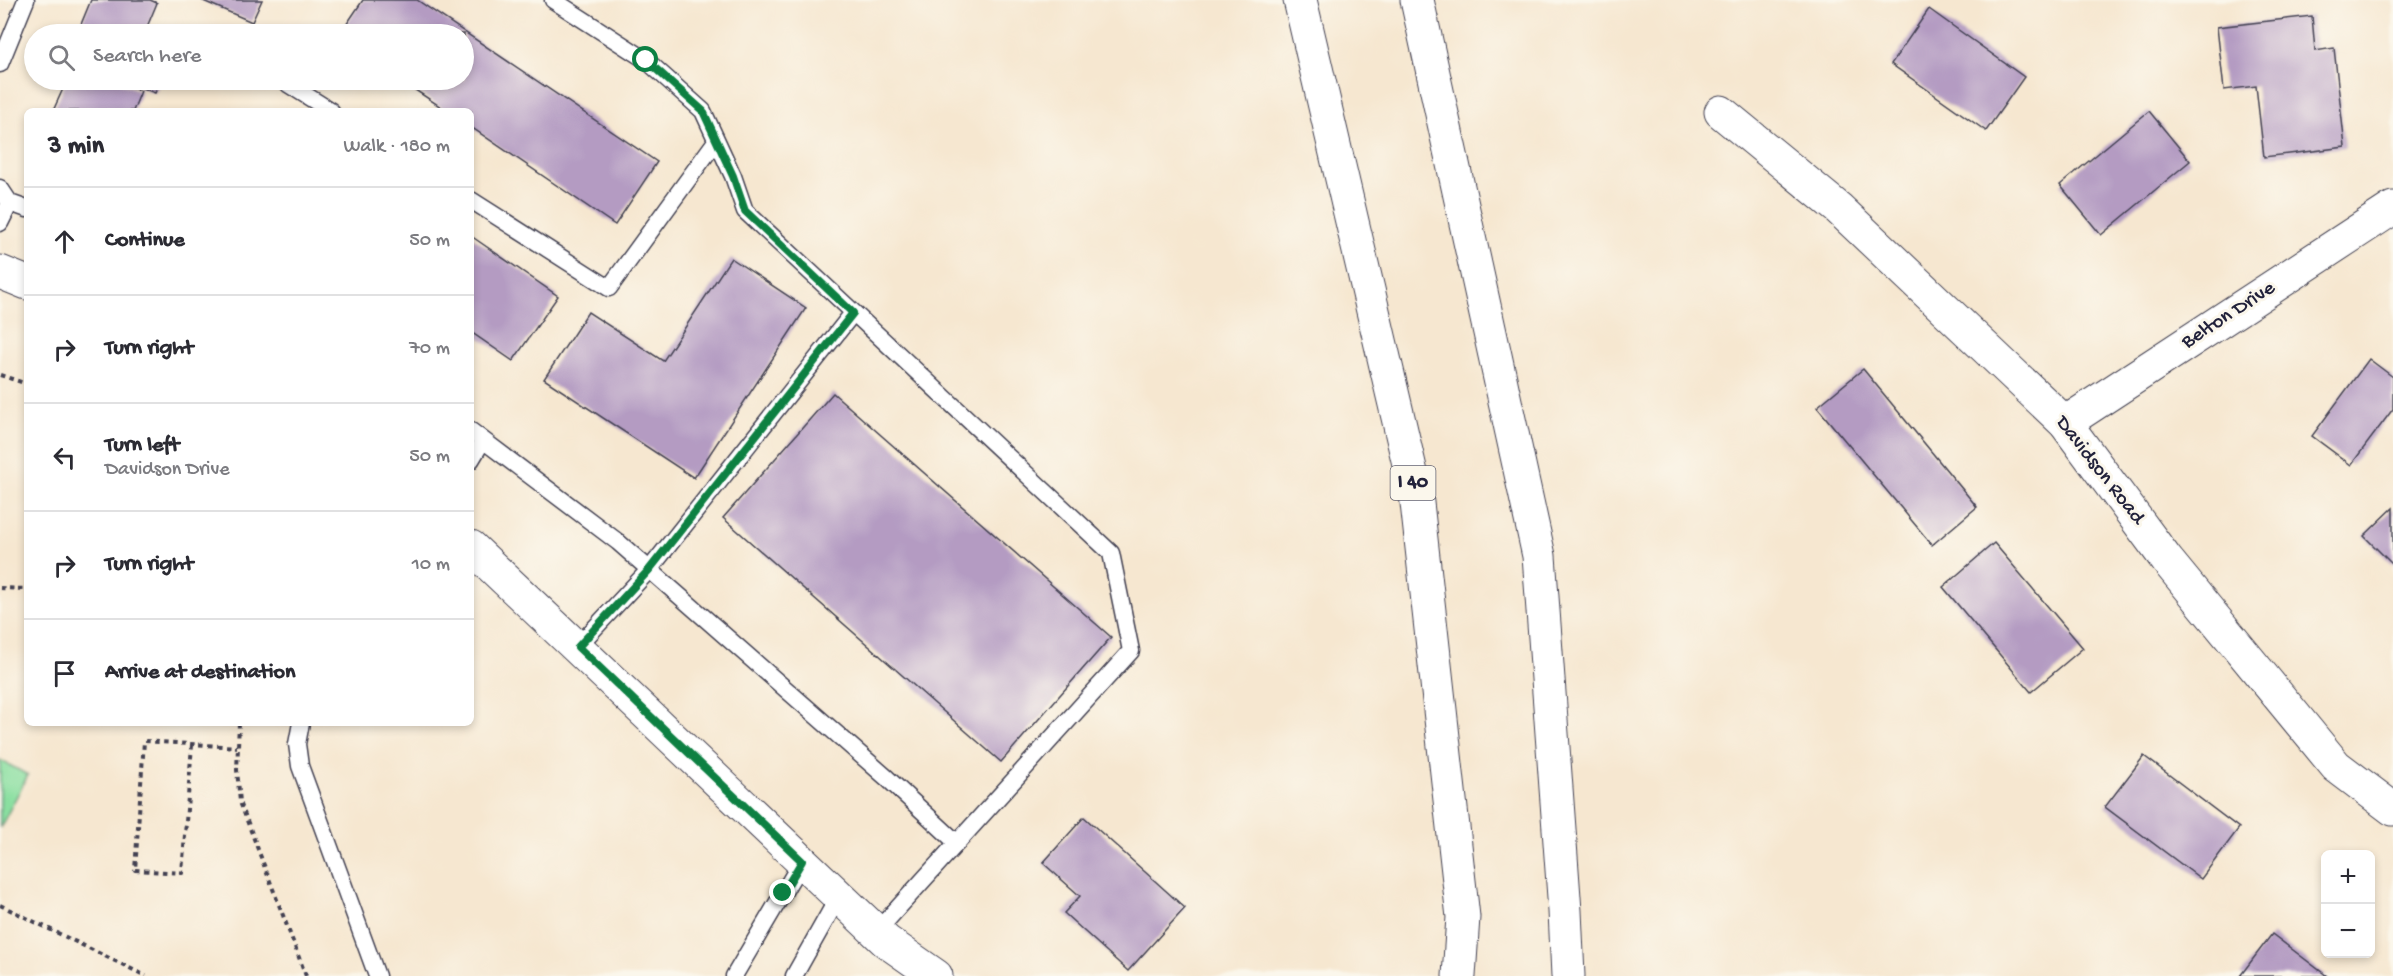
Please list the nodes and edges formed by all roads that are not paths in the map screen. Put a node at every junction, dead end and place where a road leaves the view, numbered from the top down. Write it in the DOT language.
graph roads {
  1 [pos="26,0"];
  2 [pos="553,0"];
  3 [pos="1300,0"];
  4 [pos="1417,0"];
  5 [pos="0,64"];
  6 [pos="298,90"];
  7 [pos="326,108"];
  8 [pos="1721,112"];
  9 [pos="716,141"];
  10 [pos="0,188"];
  11 [pos="474,202"];
  12 [pos="10,204"];
  13 [pos="2393,208"];
  14 [pos="24,209"];
  15 [pos="0,222"];
  16 [pos="0,272"];
  17 [pos="24,282"];
  18 [pos="853,313"];
  19 [pos="2066,423"];
  20 [pos="477,436"];
  21 [pos="474,550"];
  22 [pos="649,570"];
  23 [pos="578,647"];
  24 [pos="300,726"];
  25 [pos="2393,809"];
  26 [pos="957,843"];
  27 [pos="802,861"];
  28 [pos="839,896"];
  29 [pos="877,932"];
  30 [pos="376,976"];
  31 [pos="734,976"];
  32 [pos="794,976"];
  33 [pos="936,976"];
  34 [pos="1459,976"];
  35 [pos="1568,976"];
  1 -- 5 [label="lane"];
  2 -- 9 [label="lane"];
  3 -- 34 [label="main road, I 40"];
  4 -- 35 [label="main road"];
  6 -- 7 [label="lane"];
  8 -- 19 [label="main road, Davidson Road"];
  9 -- 11 [label="lane"];
  9 -- 18 [label="lane"];
  10 -- 12 [label="lane"];
  12 -- 14 [label="lane"];
  12 -- 15 [label="lane"];
  13 -- 19 [label="main road, Belton Drive"];
  16 -- 17 [label="main road"];
  18 -- 22 [label="lane"];
  18 -- 26 [label="lane"];
  19 -- 25 [label="main road, Davidson Road"];
  20 -- 22 [label="lane"];
  21 -- 23 [label="main road"];
  22 -- 23 [label="lane"];
  22 -- 26 [label="lane"];
  23 -- 27 [label="main road"];
  24 -- 30 [label="lane"];
  26 -- 29 [label="lane"];
  27 -- 28 [label="main road"];
  27 -- 31 [label="lane"];
  28 -- 29 [label="main road"];
  28 -- 32 [label="lane"];
  29 -- 33 [label="main road"];
}
